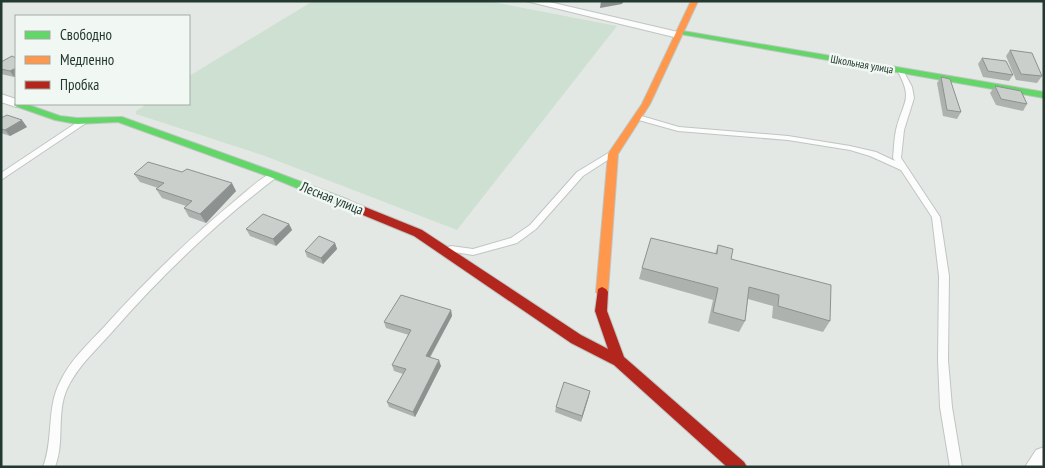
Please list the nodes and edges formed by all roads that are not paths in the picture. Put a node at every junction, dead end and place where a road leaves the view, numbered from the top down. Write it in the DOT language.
graph roads {
  1 [pos="531,1"];
  2 [pos="695,1"];
  3 [pos="679,34"];
  4 [pos="900,70"];
  5 [pos="1044,95"];
  6 [pos="1,98"];
  7 [pos="15,102"];
  8 [pos="22,105"];
  9 [pos="638,117"];
  10 [pos="86,121"];
  11 [pos="613,154"];
  12 [pos="905,169"];
  13 [pos="274,175"];
  14 [pos="1,177"];
  15 [pos="440,248"];
  16 [pos="619,361"];
  17 [pos="1044,458"];
  18 [pos="49,467"];
  19 [pos="739,467"];
  20 [pos="956,467"];
  21 [pos="1036,467"];
  1 -- 3 [label="street, Школьная улица"];
  2 -- 3 [label="street"];
  3 -- 4 [label="street, Школьная улица"];
  3 -- 9 [label="street"];
  4 -- 5 [label="street, Школьная улица"];
  4 -- 12 [label="lane"];
  6 -- 7 [label="street, Лесная улица"];
  8 -- 10 [label="street, Лесная улица"];
  9 -- 11 [label="street"];
  9 -- 12 [label="lane"];
  10 -- 13 [label="street, Лесная улица"];
  10 -- 14 [label="lane"];
  11 -- 15 [label="lane"];
  11 -- 16 [label="street"];
  12 -- 20 [label="lane"];
  13 -- 15 [label="street, Лесная улица"];
  13 -- 18 [label="lane"];
  15 -- 16 [label="street, Лесная улица"];
  16 -- 19 [label="street"];
  17 -- 21 [label="street"];
}
